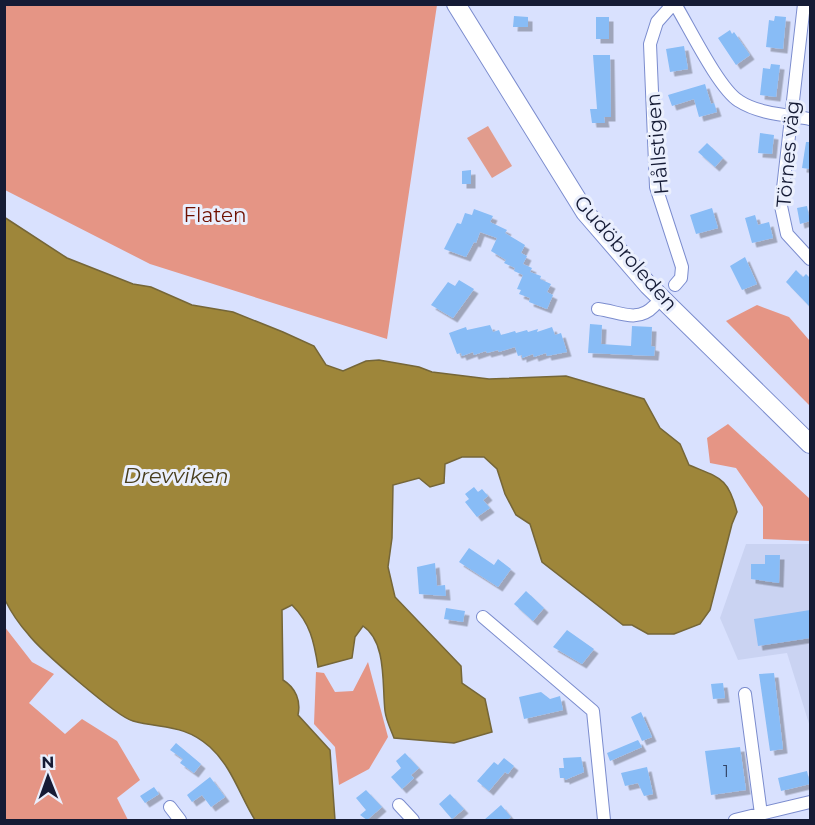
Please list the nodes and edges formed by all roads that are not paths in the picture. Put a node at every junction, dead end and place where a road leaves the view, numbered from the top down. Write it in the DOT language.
graph roads {
  1 [pos="456,4"];
  2 [pos="468,4"];
  3 [pos="674,4"];
  4 [pos="804,4"];
  5 [pos="791,116"];
  6 [pos="810,119"];
  7 [pos="810,259"];
  8 [pos="675,285"];
  9 [pos="654,306"];
  10 [pos="598,309"];
  11 [pos="810,430"];
  12 [pos="810,444"];
  13 [pos="483,616"];
  14 [pos="744,694"];
  15 [pos="810,802"];
  16 [pos="399,805"];
  17 [pos="170,807"];
  18 [pos="761,814"];
  19 [pos="180,820"];
  20 [pos="413,820"];
  21 [pos="604,820"];
  22 [pos="735,820"];
  1 -- 12 [label="main road, Gudöbroleden"];
  2 -- 11 [label="main road, Gudöbroleden"];
  3 -- 5 [label="street"];
  3 -- 8 [label="street, Hållstigen"];
  4 -- 5 [label="street, Törnes väg"];
  5 -- 6 [label="street"];
  5 -- 7 [label="street, Törnes väg"];
  9 -- 10 [label="street"];
  13 -- 21 [label="street"];
  14 -- 18 [label="street"];
  15 -- 18 [label="street"];
  16 -- 20 [label="street"];
  17 -- 19 [label="street"];
  18 -- 22 [label="street"];
}
